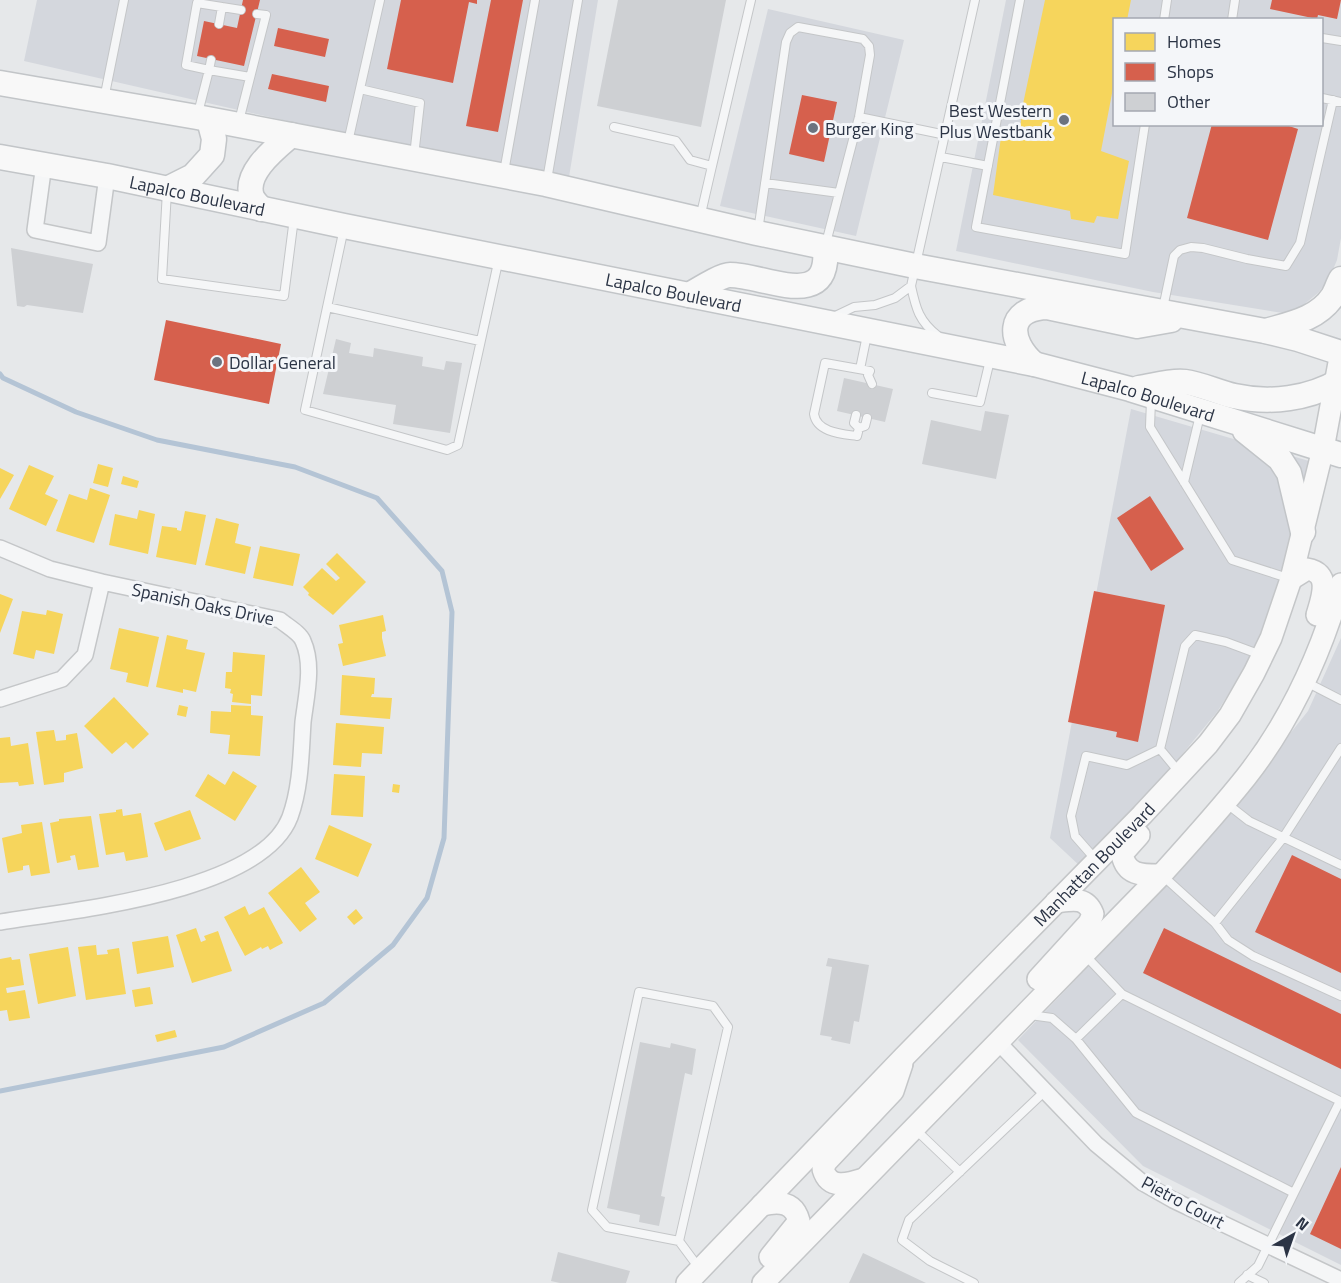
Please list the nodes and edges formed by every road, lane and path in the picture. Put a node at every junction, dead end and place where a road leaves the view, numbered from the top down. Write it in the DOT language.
graph roads {
  1 [pos="124,0"];
  2 [pos="380,0"];
  3 [pos="535,0"];
  4 [pos="578,0"];
  5 [pos="751,0"];
  6 [pos="975,0"];
  7 [pos="1020,0"];
  8 [pos="1167,0"];
  9 [pos="1235,0"];
  10 [pos="222,7"];
  11 [pos="241,10"];
  12 [pos="257,14"];
  13 [pos="1164,18"];
  14 [pos="1232,18"];
  15 [pos="219,24"];
  16 [pos="1323,38"];
  17 [pos="1341,41"];
  18 [pos="211,60"];
  19 [pos="208,70"];
  20 [pos="250,77"];
  21 [pos="0,83"];
  22 [pos="360,88"];
  23 [pos="104,100"];
  24 [pos="1337,101"];
  25 [pos="860,117"];
  26 [pos="203,118"];
  27 [pos="238,125"];
  28 [pos="1145,126"];
  29 [pos="614,128"];
  30 [pos="291,135"];
  31 [pos="946,135"];
  32 [pos="347,146"];
  33 [pos="0,157"];
  34 [pos="941,157"];
  35 [pos="414,159"];
  36 [pos="44,164"];
  37 [pos="712,165"];
  38 [pos="988,166"];
  39 [pos="107,176"];
  40 [pos="503,176"];
  41 [pos="765,183"];
  42 [pos="546,184"];
  43 [pos="167,189"];
  44 [pos="839,193"];
  45 [pos="261,209"];
  46 [pos="294,216"];
  47 [pos="699,220"];
  48 [pos="344,226"];
  49 [pos="757,233"];
  50 [pos="825,247"];
  51 [pos="499,257"];
  52 [pos="913,276"];
  53 [pos="1341,279"];
  54 [pos="689,295"];
  55 [pos="327,306"];
  56 [pos="1172,315"];
  57 [pos="824,322"];
  58 [pos="868,331"];
  59 [pos="1264,332"];
  60 [pos="480,341"];
  61 [pos="952,347"];
  62 [pos="1341,352"];
  63 [pos="991,355"];
  64 [pos="1034,364"];
  65 [pos="860,369"];
  66 [pos="1338,382"];
  67 [pos="872,384"];
  68 [pos="1141,392"];
  69 [pos="932,393"];
  70 [pos="1201,411"];
  71 [pos="856,415"];
  72 [pos="867,418"];
  73 [pos="1231,420"];
  74 [pos="859,428"];
  75 [pos="1335,446"];
  76 [pos="1184,482"];
  77 [pos="1303,532"];
  78 [pos="0,548"];
  79 [pos="1291,579"];
  80 [pos="102,582"];
  81 [pos="1341,584"];
  82 [pos="1316,655"];
  83 [pos="1262,656"];
  84 [pos="1304,681"];
  85 [pos="0,699"];
  86 [pos="1341,700"];
  87 [pos="1208,744"];
  88 [pos="1160,748"];
  89 [pos="1341,748"];
  90 [pos="1180,774"];
  91 [pos="1225,802"];
  92 [pos="1283,838"];
  93 [pos="1097,861"];
  94 [pos="1341,865"];
  95 [pos="1161,874"];
  96 [pos="1056,902"];
  97 [pos="0,922"];
  98 [pos="1215,923"];
  99 [pos="1083,952"];
  100 [pos="1122,994"];
  101 [pos="1341,996"];
  102 [pos="1023,1014"];
  103 [pos="1076,1039"];
  104 [pos="997,1041"];
  105 [pos="904,1057"];
  106 [pos="1045,1091"];
  107 [pos="914,1128"];
  108 [pos="960,1172"];
  109 [pos="864,1179"];
  110 [pos="1294,1193"];
  111 [pos="762,1204"];
  112 [pos="679,1241"];
  113 [pos="1269,1246"];
  114 [pos="1247,1275"];
  115 [pos="693,1276"];
  116 [pos="1335,1280"];
  117 [pos="749,1283"];
  118 [pos="763,1283"];
  119 [pos="974,1283"];
  120 [pos="1239,1283"];
  121 [pos="1264,1283"];
  1 -- 23 [label="lane"];
  2 -- 22 [label="lane"];
  3 -- 40 [label="lane"];
  4 -- 42 [label="lane"];
  5 -- 37 [label="lane"];
  6 -- 31 [label="lane"];
  7 -- 38 [label="lane"];
  8 -- 13 [label="lane"];
  9 -- 14 [label="lane"];
  10 -- 11 [label="lane"];
  10 -- 15 [label="lane"];
  10 -- 19 [label="lane"];
  12 -- 20 [label="lane"];
  16 -- 17 [label="lane"];
  18 -- 19 [label="lane"];
  19 -- 20 [label="lane"];
  19 -- 26 [label="lane"];
  20 -- 27 [label="lane"];
  21 -- 23 [label="main road"];
  22 -- 32 [label="lane"];
  22 -- 35 [label="lane"];
  23 -- 26 [label="main road"];
  24 -- 56 [label="lane"];
  25 -- 31 [label="lane"];
  25 -- 41 [label="lane"];
  25 -- 44 [label="lane"];
  26 -- 27 [label="main road"];
  26 -- 43 [label="main road"];
  27 -- 30 [label="main road"];
  28 -- 38 [label="lane"];
  29 -- 37 [label="lane"];
  30 -- 32 [label="main road"];
  30 -- 45 [label="main road"];
  31 -- 34 [label="lane"];
  32 -- 35 [label="main road"];
  33 -- 36 [label="main road, Lapalco Boulevard"];
  34 -- 38 [label="lane"];
  34 -- 52 [label="lane"];
  35 -- 40 [label="main road"];
  36 -- 39 [label="main road, Lapalco Boulevard"];
  36 -- 39 [label="street"];
  37 -- 47 [label="lane"];
  39 -- 43 [label="main road, Lapalco Boulevard"];
  40 -- 42 [label="main road"];
  41 -- 44 [label="lane"];
  41 -- 49 [label="lane"];
  42 -- 47 [label="main road"];
  43 -- 45 [label="main road, Lapalco Boulevard"];
  43 -- 46 [label="lane"];
  44 -- 50 [label="lane"];
  45 -- 46 [label="main road, Lapalco Boulevard"];
  46 -- 48 [label="main road, Lapalco Boulevard"];
  47 -- 49 [label="main road"];
  48 -- 51 [label="main road, Lapalco Boulevard"];
  48 -- 55 [label="lane"];
  49 -- 50 [label="main road"];
  50 -- 52 [label="main road"];
  50 -- 54 [label="main road"];
  51 -- 54 [label="main road, Lapalco Boulevard"];
  51 -- 60 [label="lane"];
  52 -- 56 [label="main road"];
  52 -- 57 [label="lane"];
  52 -- 61 [label="lane"];
  53 -- 59 [label="main road"];
  54 -- 57 [label="main road, Lapalco Boulevard"];
  55 -- 60 [label="lane"];
  55 -- 60 [label="lane"];
  56 -- 59 [label="main road"];
  56 -- 64 [label="main road"];
  57 -- 58 [label="main road, Lapalco Boulevard"];
  58 -- 61 [label="main road, Lapalco Boulevard"];
  58 -- 65 [label="lane"];
  59 -- 62 [label="main road"];
  61 -- 63 [label="main road, Lapalco Boulevard"];
  62 -- 66 [label="street, Manhattan Boulevard"];
  63 -- 64 [label="main road, Lapalco Boulevard"];
  63 -- 69 [label="lane"];
  64 -- 68 [label="main road, Lapalco Boulevard"];
  65 -- 67 [label="lane"];
  65 -- 74 [label="lane"];
  66 -- 68 [label="main road"];
  66 -- 75 [label="street, Manhattan Boulevard"];
  68 -- 70 [label="main road, Lapalco Boulevard"];
  68 -- 76 [label="lane"];
  70 -- 73 [label="main road, Lapalco Boulevard"];
  70 -- 76 [label="lane"];
  71 -- 74 [label="lane"];
  72 -- 74 [label="lane"];
  73 -- 75 [label="main road, Lapalco Boulevard"];
  73 -- 77 [label="main road"];
  75 -- 77 [label="street, Manhattan Boulevard"];
  76 -- 79 [label="lane"];
  77 -- 79 [label="street, Manhattan Boulevard"];
  78 -- 80 [label="street, Spanish Oaks Drive"];
  79 -- 82 [label="street"];
  79 -- 83 [label="street, Manhattan Boulevard"];
  80 -- 85 [label="street"];
  80 -- 97 [label="street, Spanish Oaks Drive"];
  81 -- 82 [label="street"];
  82 -- 84 [label="street"];
  83 -- 87 [label="street, Manhattan Boulevard"];
  83 -- 88 [label="lane"];
  84 -- 86 [label="lane"];
  84 -- 91 [label="street"];
  87 -- 90 [label="street, Manhattan Boulevard"];
  87 -- 95 [label="street"];
  88 -- 90 [label="lane"];
  88 -- 93 [label="lane"];
  89 -- 92 [label="lane"];
  90 -- 93 [label="street, Manhattan Boulevard"];
  91 -- 92 [label="lane"];
  91 -- 95 [label="street"];
  92 -- 94 [label="lane"];
  92 -- 98 [label="lane"];
  93 -- 96 [label="street, Manhattan Boulevard"];
  95 -- 98 [label="lane"];
  95 -- 99 [label="street"];
  96 -- 102 [label="street"];
  96 -- 105 [label="street, Manhattan Boulevard"];
  98 -- 101 [label="lane"];
  99 -- 100 [label="lane"];
  99 -- 102 [label="street"];
  100 -- 103 [label="lane"];
  100 -- 110 [label="lane"];
  102 -- 103 [label="lane"];
  102 -- 104 [label="street"];
  103 -- 110 [label="lane"];
  104 -- 106 [label="street, Pietro Court"];
  104 -- 107 [label="street"];
  105 -- 109 [label="street"];
  105 -- 111 [label="street, Manhattan Boulevard"];
  106 -- 108 [label="lane"];
  106 -- 113 [label="street, Pietro Court"];
  107 -- 108 [label="lane"];
  107 -- 109 [label="street"];
  108 -- 119 [label="lane"];
  109 -- 118 [label="street"];
  110 -- 113 [label="lane"];
  111 -- 115 [label="street, Manhattan Boulevard"];
  111 -- 117 [label="street"];
  112 -- 112 [label="lane"];
  112 -- 115 [label="lane"];
  113 -- 114 [label="lane"];
  113 -- 116 [label="street, Pietro Court"];
  114 -- 120 [label="lane"];
  114 -- 121 [label="lane"];
}
